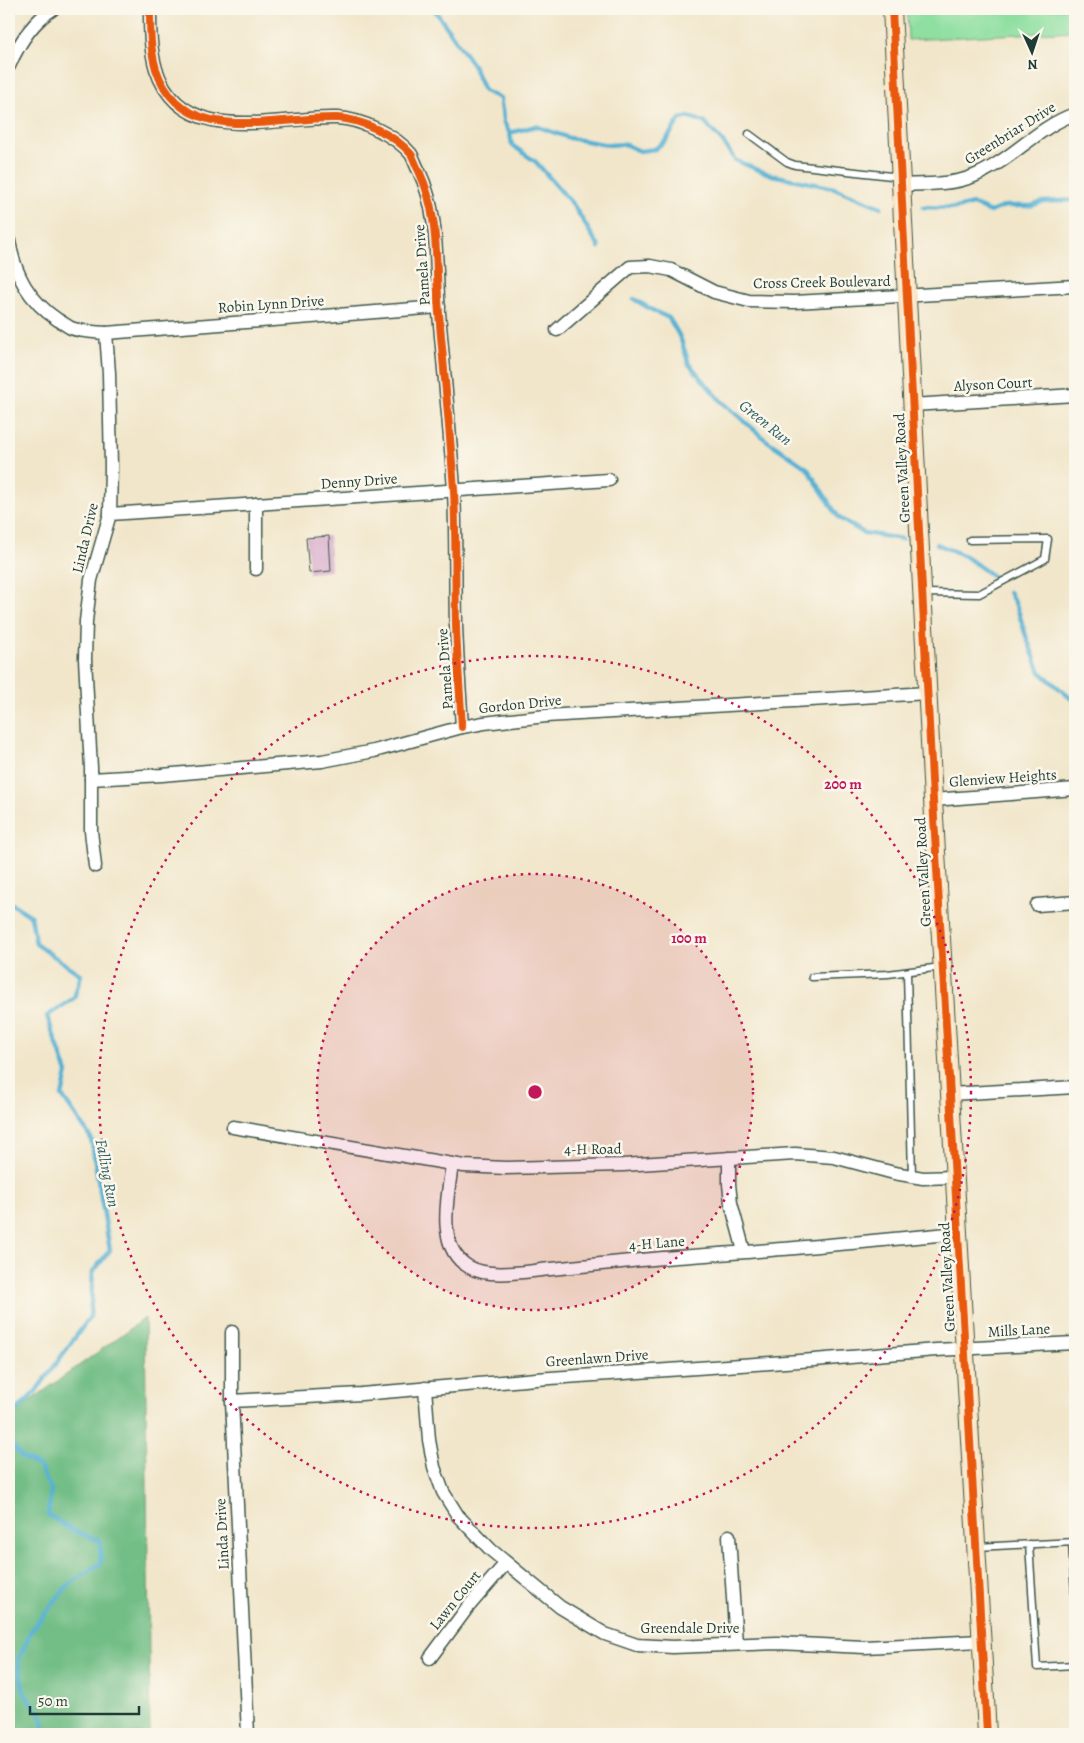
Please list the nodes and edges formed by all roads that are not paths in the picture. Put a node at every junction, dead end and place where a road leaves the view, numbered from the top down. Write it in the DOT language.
graph roads {
  1 [pos="53,9"];
  2 [pos="150,9"];
  3 [pos="892,9"];
  4 [pos="1069,9"];
  5 [pos="1075,10"];
  6 [pos="9,66"];
  7 [pos="1075,114"];
  8 [pos="749,134"];
  9 [pos="901,181"];
  10 [pos="9,241"];
  11 [pos="1075,286"];
  12 [pos="908,296"];
  13 [pos="438,307"];
  14 [pos="556,330"];
  15 [pos="106,333"];
  16 [pos="1075,395"];
  17 [pos="912,405"];
  18 [pos="609,480"];
  19 [pos="454,490"];
  20 [pos="256,504"];
  21 [pos="110,514"];
  22 [pos="970,540"];
  23 [pos="256,569"];
  24 [pos="922,593"];
  25 [pos="928,693"];
  26 [pos="462,727"];
  27 [pos="91,779"];
  28 [pos="1075,789"];
  29 [pos="933,800"];
  30 [pos="95,866"];
  31 [pos="1075,902"];
  32 [pos="1037,905"];
  33 [pos="942,967"];
  34 [pos="907,972"];
  35 [pos="812,977"];
  36 [pos="1075,1087"];
  37 [pos="950,1094"];
  38 [pos="233,1127"];
  39 [pos="729,1158"];
  40 [pos="452,1165"];
  41 [pos="912,1176"];
  42 [pos="955,1177"];
  43 [pos="958,1233"];
  44 [pos="744,1251"];
  45 [pos="232,1332"];
  46 [pos="1075,1343"];
  47 [pos="965,1349"];
  48 [pos="425,1388"];
  49 [pos="232,1402"];
  50 [pos="730,1536"];
  51 [pos="1074,1542"];
  52 [pos="1029,1544"];
  53 [pos="976,1547"];
  54 [pos="506,1563"];
  55 [pos="1075,1595"];
  56 [pos="981,1641"];
  57 [pos="736,1644"];
  58 [pos="430,1658"];
  59 [pos="1075,1665"];
  60 [pos="248,1734"];
  61 [pos="986,1734"];
  1 -- 6 [label="street"];
  2 -- 13 [label="street, Pamela Drive"];
  3 -- 9 [label="street, Green Valley Road"];
  4 -- 5 [label="lane"];
  7 -- 9 [label="street, Greenbriar Drive"];
  8 -- 9 [label="lane"];
  9 -- 12 [label="street, Green Valley Road"];
  10 -- 15 [label="street"];
  11 -- 12 [label="street, Cross Creek Boulevard"];
  12 -- 14 [label="street, Cross Creek Boulevard"];
  12 -- 17 [label="street, Green Valley Road"];
  13 -- 15 [label="street, Robin Lynn Drive"];
  13 -- 19 [label="street, Pamela Drive"];
  15 -- 21 [label="street, Linda Drive"];
  16 -- 17 [label="street, Alyson Court"];
  17 -- 24 [label="street, Green Valley Road"];
  18 -- 19 [label="street, Denny Drive"];
  19 -- 20 [label="street, Denny Drive"];
  19 -- 26 [label="street, Pamela Drive"];
  20 -- 21 [label="street, Denny Drive"];
  20 -- 23 [label="street"];
  21 -- 27 [label="street, Linda Drive"];
  22 -- 24 [label="lane"];
  24 -- 25 [label="street, Green Valley Road"];
  25 -- 26 [label="street, Gordon Drive"];
  25 -- 29 [label="street, Green Valley Road"];
  26 -- 27 [label="street, Gordon Drive"];
  27 -- 30 [label="street, Linda Drive"];
  28 -- 29 [label="street, Glenview Heights"];
  29 -- 33 [label="street, Green Valley Road"];
  31 -- 32 [label="street"];
  33 -- 34 [label="lane"];
  33 -- 37 [label="street, Green Valley Road"];
  34 -- 35 [label="lane"];
  34 -- 41 [label="lane"];
  36 -- 37 [label="street"];
  37 -- 42 [label="street, Green Valley Road"];
  38 -- 40 [label="street, 4-H Road"];
  39 -- 40 [label="street, 4-H Road"];
  39 -- 41 [label="street, 4-H Road"];
  39 -- 44 [label="street"];
  40 -- 44 [label="street, 4-H Lane"];
  41 -- 42 [label="street, 4-H Road"];
  42 -- 43 [label="street, Green Valley Road"];
  43 -- 44 [label="street, 4-H Lane"];
  43 -- 47 [label="street, Green Valley Road"];
  45 -- 49 [label="street, Linda Drive"];
  46 -- 47 [label="street, Mills Lane"];
  47 -- 48 [label="street, Greenlawn Drive"];
  47 -- 53 [label="street, Green Valley Road"];
  48 -- 49 [label="street, Greenlawn Drive"];
  48 -- 54 [label="street, Greendale Drive"];
  49 -- 60 [label="street, Linda Drive"];
  50 -- 57 [label="street"];
  51 -- 52 [label="lane"];
  51 -- 55 [label="lane"];
  52 -- 53 [label="lane"];
  52 -- 59 [label="lane"];
  53 -- 56 [label="street, Green Valley Road"];
  54 -- 57 [label="street, Greendale Drive"];
  54 -- 58 [label="street, Lawn Court"];
  56 -- 57 [label="street, Greendale Drive"];
  56 -- 61 [label="street, Green Valley Road"];
}
